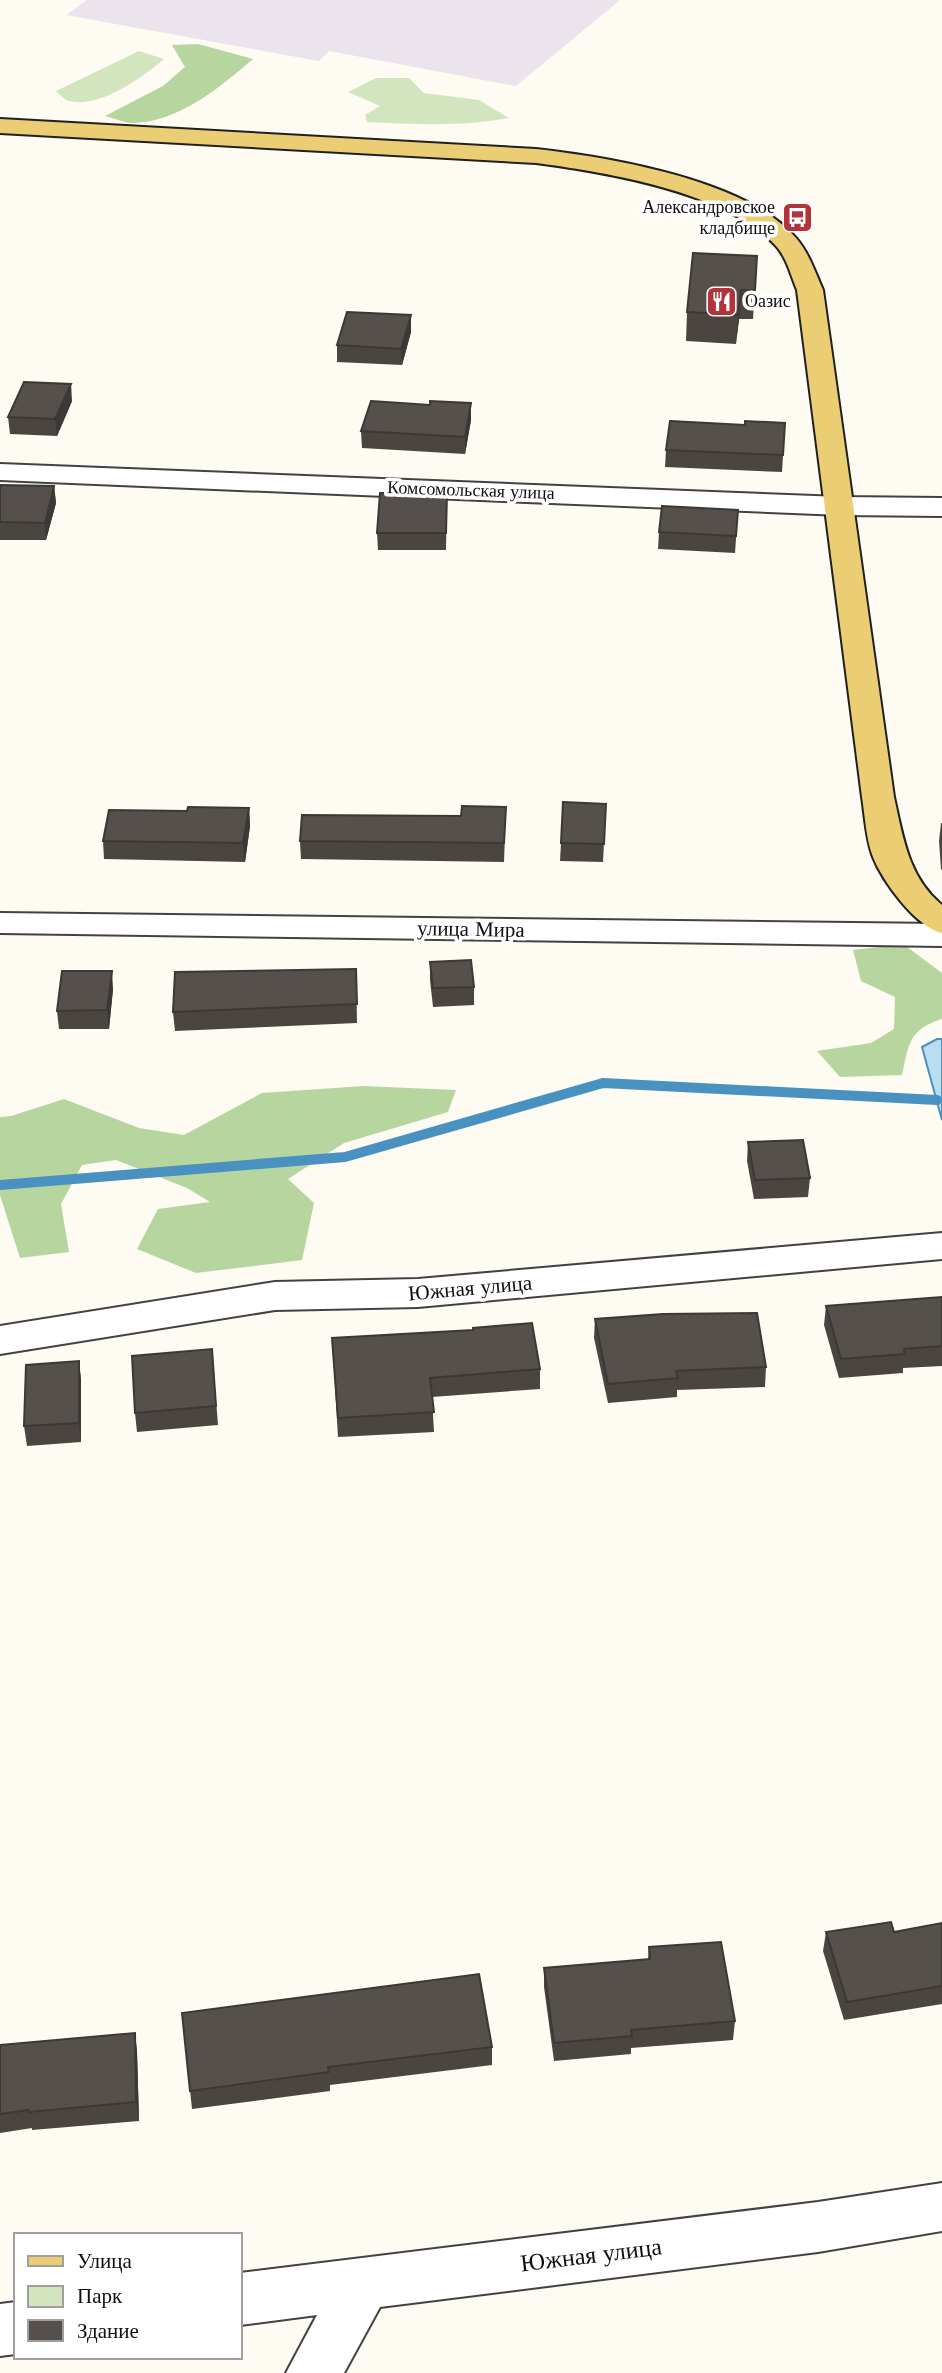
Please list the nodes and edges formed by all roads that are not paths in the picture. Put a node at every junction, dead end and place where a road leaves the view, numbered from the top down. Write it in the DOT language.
graph roads {
  1 [pos="0,126"];
  2 [pos="0,472"];
  3 [pos="841,506"];
  4 [pos="942,507"];
  5 [pos="0,923"];
  6 [pos="942,923"];
  7 [pos="942,935"];
  8 [pos="942,1246"];
  9 [pos="0,1340"];
  10 [pos="942,2207"];
  11 [pos="364,2284"];
  12 [pos="242,2299"];
  13 [pos="314,2373"];
  1 -- 3 [label="main road"];
  2 -- 3 [label="street, Комсомольская улица"];
  3 -- 4 [label="street, Комсомольская улица"];
  3 -- 6 [label="main road"];
  5 -- 7 [label="street, улица Мира"];
  8 -- 9 [label="street, Южная улица"];
  10 -- 11 [label="street, Южная улица"];
  11 -- 12 [label="street, Южная улица"];
  11 -- 13 [label="street"];
}
